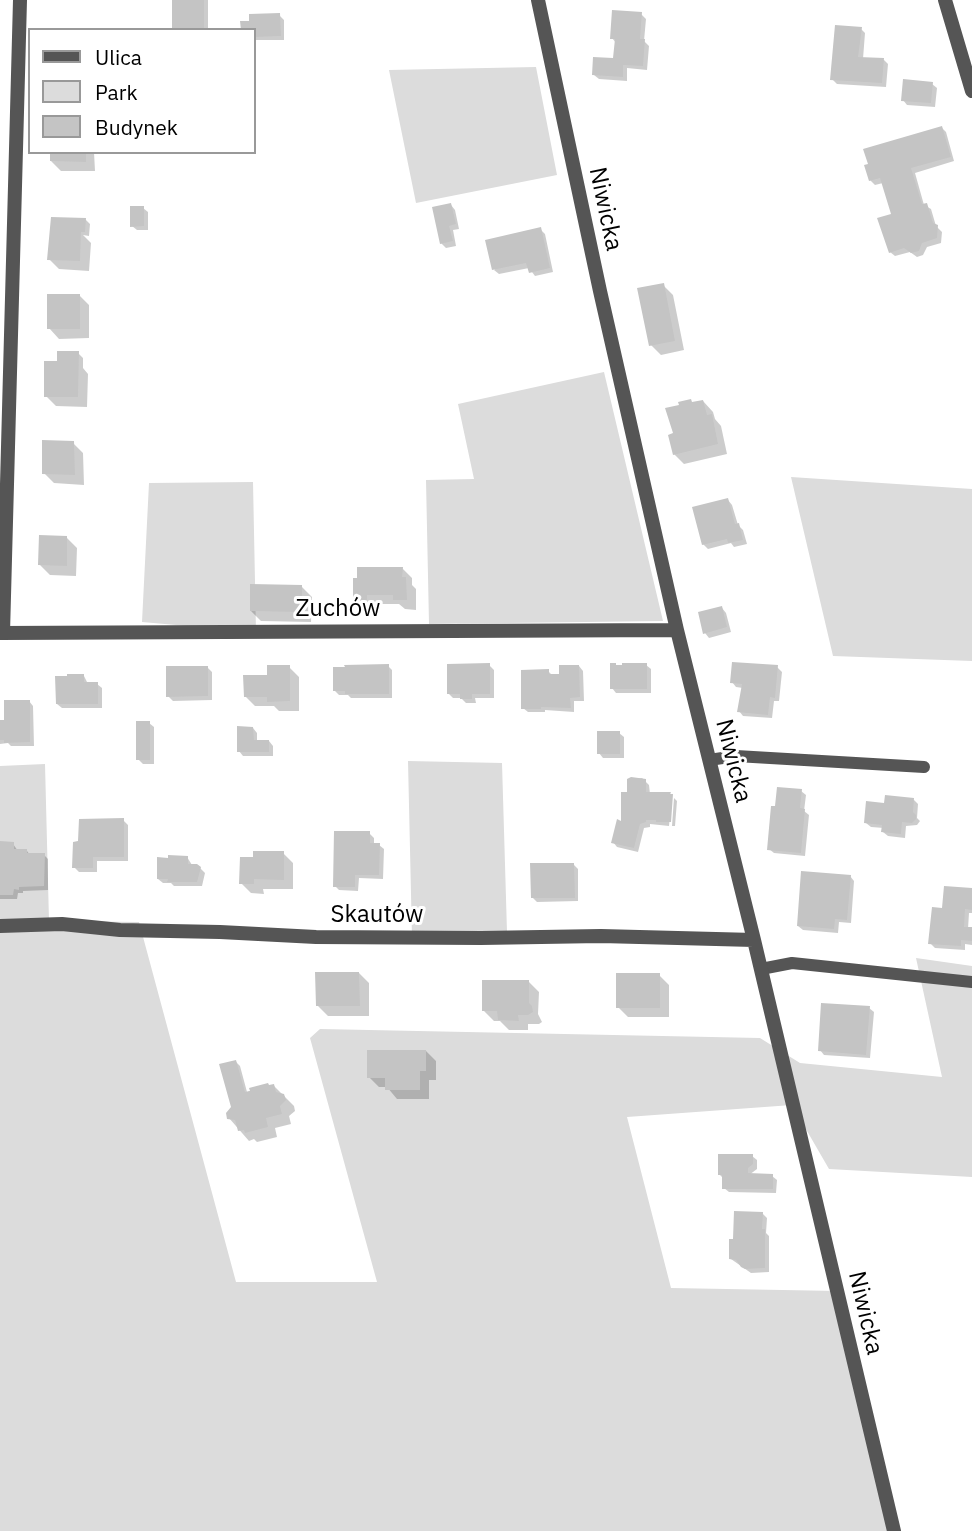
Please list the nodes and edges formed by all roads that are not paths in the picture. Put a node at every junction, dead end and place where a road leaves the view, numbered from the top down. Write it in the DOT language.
graph roads {
  1 [pos="20,0"];
  2 [pos="538,0"];
  3 [pos="945,0"];
  4 [pos="972,91"];
  5 [pos="677,631"];
  6 [pos="2,633"];
  7 [pos="709,760"];
  8 [pos="924,767"];
  9 [pos="0,926"];
  10 [pos="754,940"];
  11 [pos="761,969"];
  12 [pos="972,982"];
  13 [pos="894,1531"];
  1 -- 6 [label="street"];
  2 -- 5 [label="street, Niwicka"];
  3 -- 4 [label="street"];
  5 -- 6 [label="street, Zuchów"];
  5 -- 7 [label="street, Niwicka"];
  7 -- 8 [label="lane"];
  7 -- 10 [label="street, Niwicka"];
  9 -- 10 [label="street, Skautów"];
  10 -- 11 [label="street, Niwicka"];
  11 -- 12 [label="lane"];
  11 -- 13 [label="street, Niwicka"];
}
